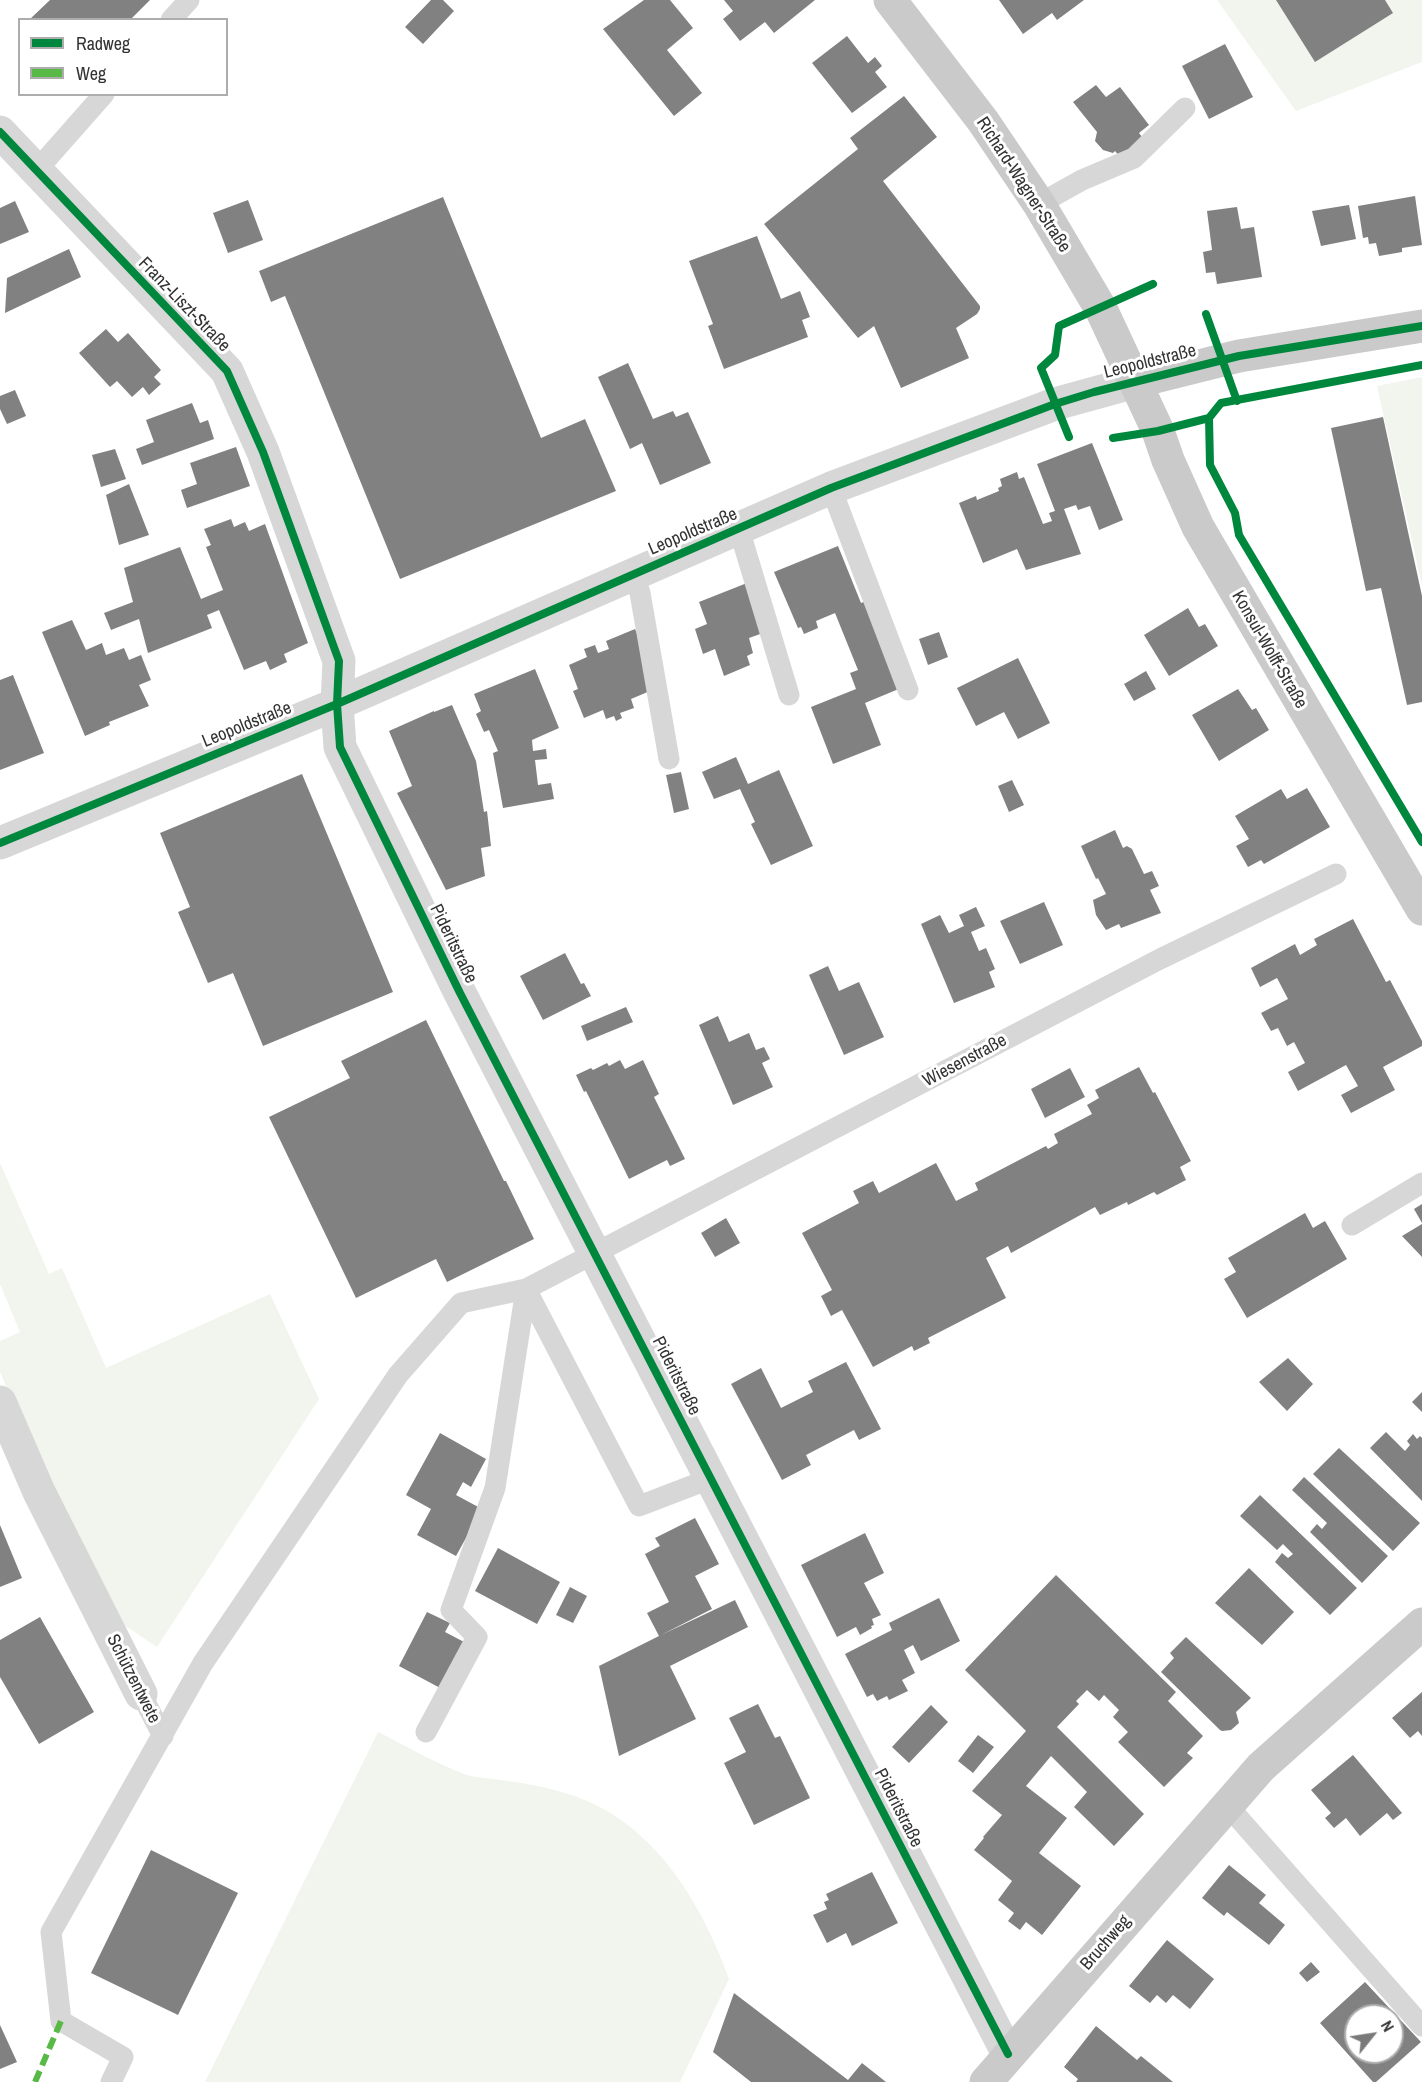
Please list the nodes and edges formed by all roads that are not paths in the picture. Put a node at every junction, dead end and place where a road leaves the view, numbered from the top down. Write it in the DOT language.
graph roads {
  1 [pos="189,0"];
  2 [pos="890,0"];
  3 [pos="173,18"];
  4 [pos="102,96"];
  5 [pos="1185,108"];
  6 [pos="0,132"];
  7 [pos="36,171"];
  8 [pos="1039,204"];
  9 [pos="1422,326"];
  10 [pos="1135,382"];
  11 [pos="831,488"];
  12 [pos="739,528"];
  13 [pos="633,573"];
  14 [pos="908,690"];
  15 [pos="789,695"];
  16 [pos="337,704"];
  17 [pos="669,759"];
  18 [pos="0,843"];
  19 [pos="1336,874"];
  20 [pos="1422,909"];
  21 [pos="1422,1184"];
  22 [pos="1352,1225"];
  23 [pos="596,1254"];
  24 [pos="526,1289"];
  25 [pos="0,1402"];
  26 [pos="712,1478"];
  27 [pos="1422,1624"];
  28 [pos="141,1694"];
  29 [pos="426,1732"];
  30 [pos="163,1736"];
  31 [pos="1227,1805"];
  32 [pos="1422,2026"];
  33 [pos="1008,2054"];
  34 [pos="111,2082"];
  35 [pos="986,2082"];
  1 -- 3 [label="lane"];
  2 -- 8 [label="main road, Richard-Wagner-Straße"];
  4 -- 7 [label="lane"];
  5 -- 8 [label="lane"];
  6 -- 7 [label="street, Franz-Liszt-Straße"];
  7 -- 16 [label="street, Franz-Liszt-Straße"];
  8 -- 10 [label="main road, Richard-Wagner-Straße"];
  9 -- 10 [label="main road, Leopoldstraße"];
  10 -- 11 [label="street, Leopoldstraße"];
  10 -- 20 [label="main road, Konsul-Wolff-Straße"];
  11 -- 12 [label="street, Leopoldstraße"];
  11 -- 14 [label="lane"];
  12 -- 13 [label="street, Leopoldstraße"];
  12 -- 15 [label="lane"];
  13 -- 16 [label="street, Leopoldstraße"];
  13 -- 17 [label="lane"];
  16 -- 18 [label="street, Leopoldstraße"];
  16 -- 23 [label="street, Pideritstraße"];
  19 -- 23 [label="lane, Wiesenstraße"];
  21 -- 22 [label="lane"];
  23 -- 24 [label="lane, Wiesenstraße"];
  23 -- 26 [label="street, Pideritstraße"];
  24 -- 26 [label="lane"];
  24 -- 29 [label="lane"];
  24 -- 30 [label="lane, Wiesenstraße"];
  25 -- 28 [label="street, Schützentwete"];
  26 -- 33 [label="street, Pideritstraße"];
  27 -- 31 [label="main road, Bruchweg"];
  28 -- 30 [label="lane, Schützentwete"];
  30 -- 34 [label="lane, Schützentwete"];
  31 -- 32 [label="lane"];
  31 -- 33 [label="main road, Bruchweg"];
  33 -- 35 [label="main road, Bruchweg"];
}
